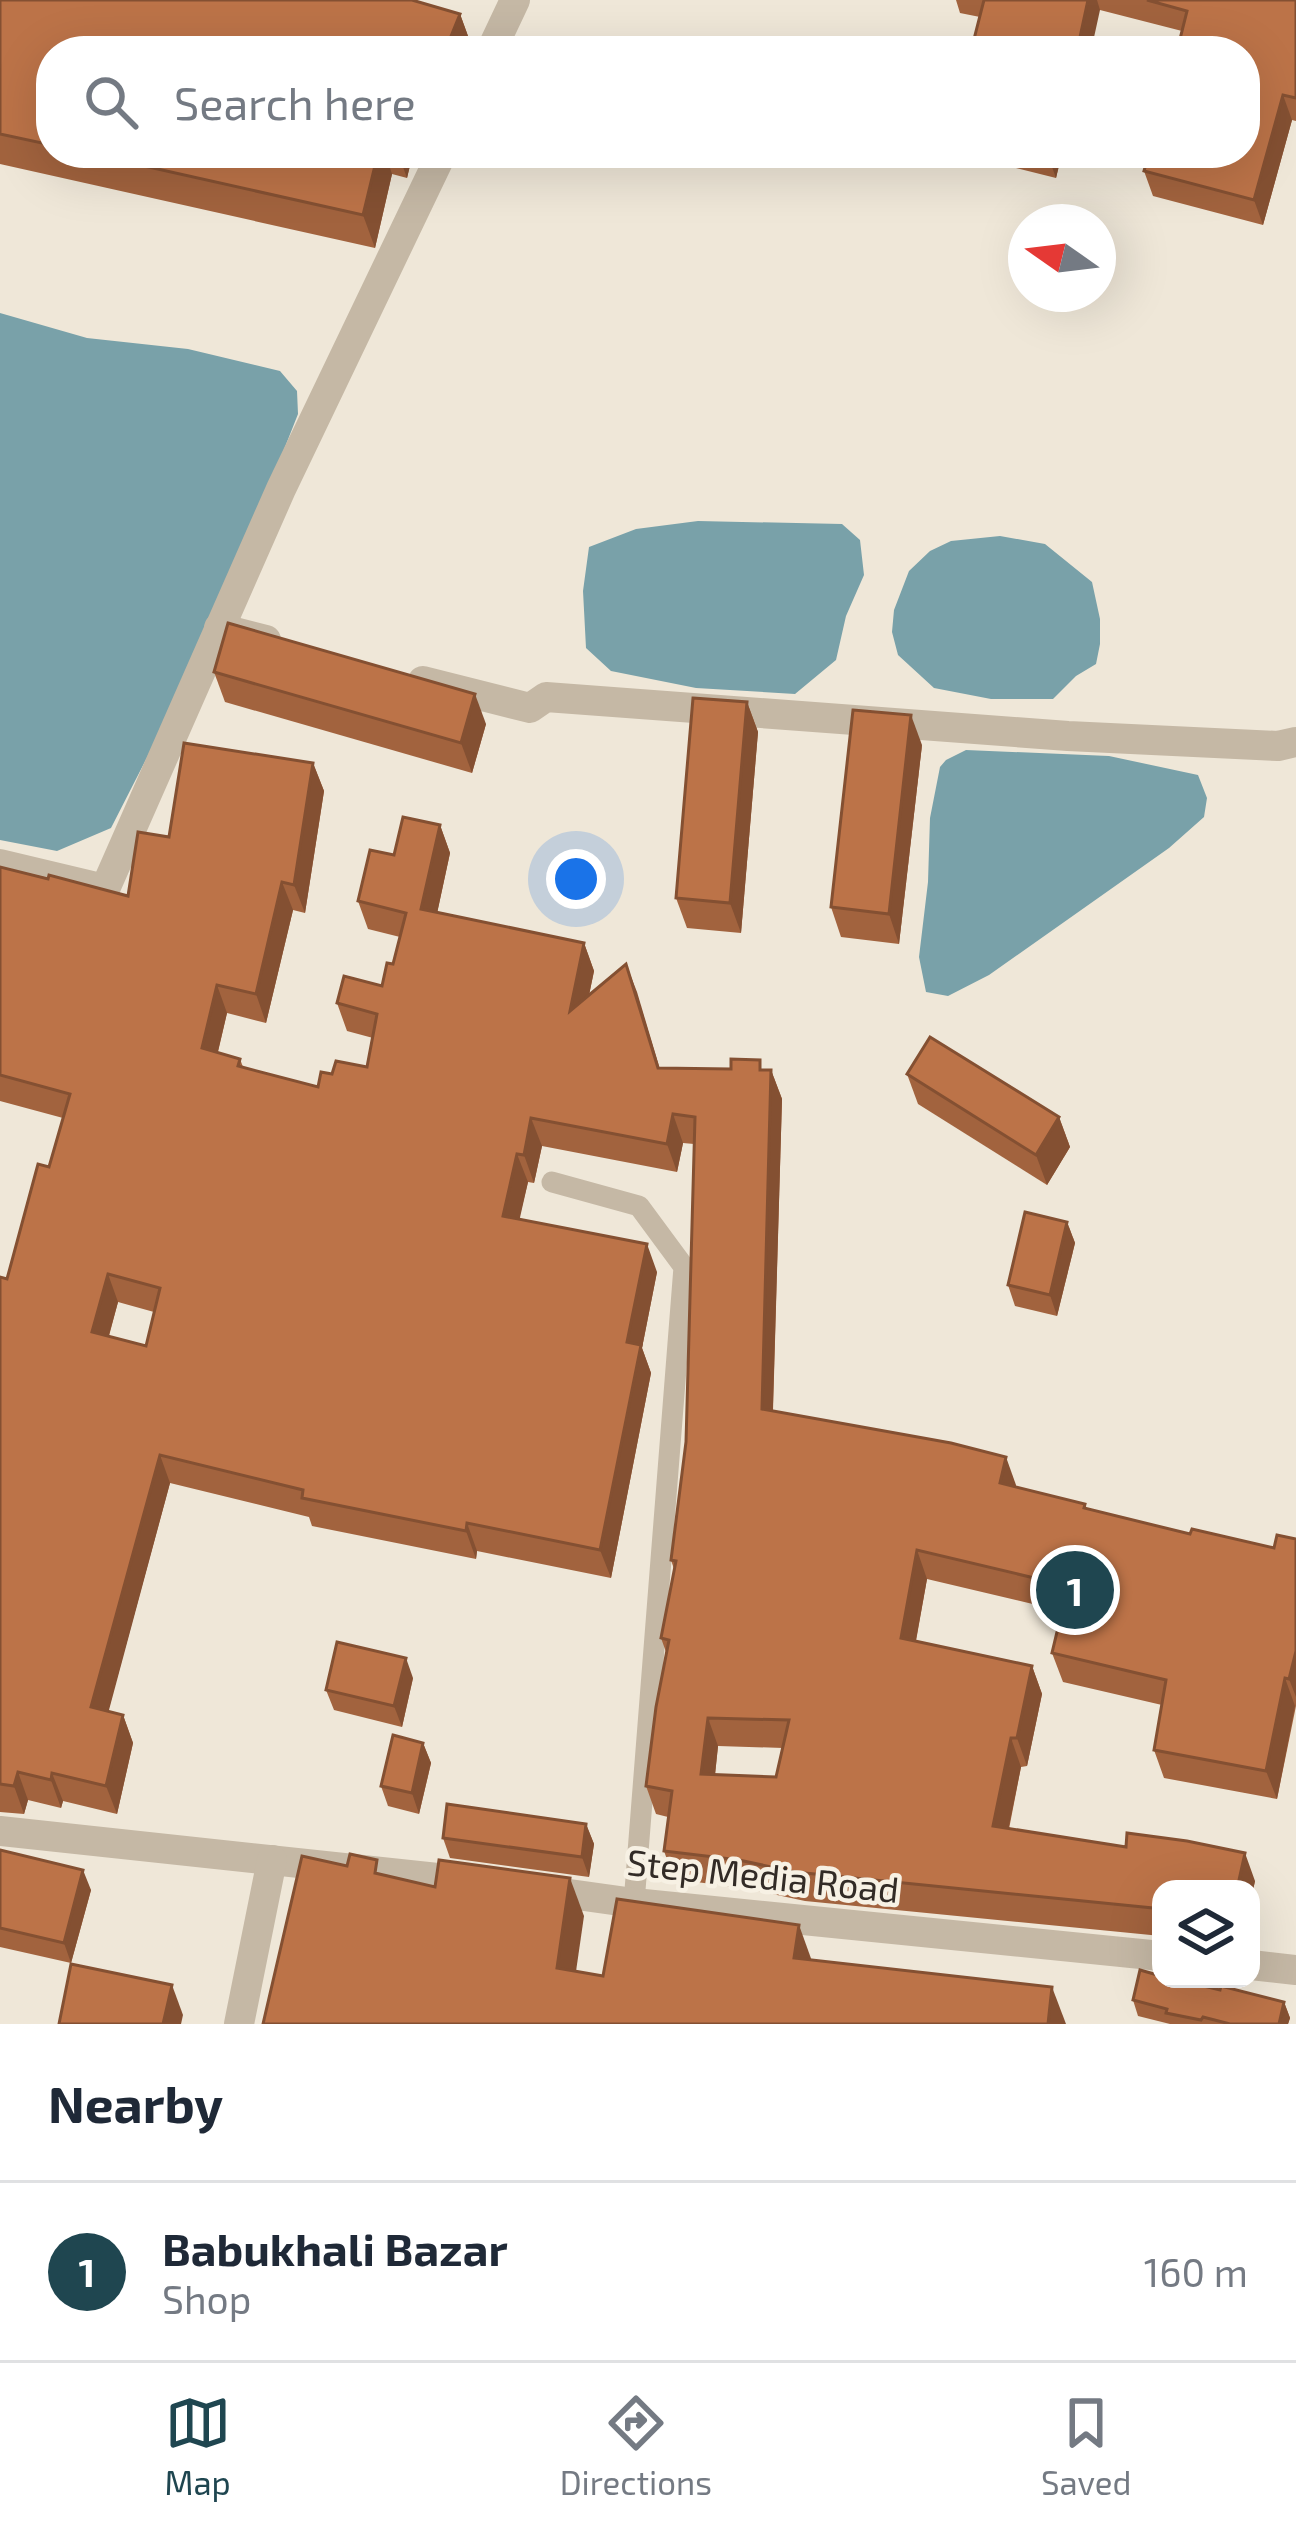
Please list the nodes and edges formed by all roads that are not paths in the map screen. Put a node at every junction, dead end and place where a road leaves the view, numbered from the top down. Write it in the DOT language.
graph roads {
  1 [pos="515,0"];
  2 [pos="497,36"];
  3 [pos="435,168"];
  4 [pos="219,628"];
  5 [pos="286,645"];
  6 [pos="397,674"];
  7 [pos="1296,742"];
  8 [pos="0,864"];
  9 [pos="553,1182"];
  10 [pos="0,1831"];
  11 [pos="272,1860"];
  12 [pos="634,1903"];
  13 [pos="1152,1955"];
  14 [pos="1260,1966"];
  15 [pos="1296,1970"];
  16 [pos="238,2024"];
  1 -- 2 [label="street"];
  3 -- 4 [label="street"];
  4 -- 5 [label="street"];
  4 -- 8 [label="street"];
  6 -- 7 [label="street"];
  9 -- 12 [label="lane"];
  10 -- 11 [label="street, Step Media Road"];
  11 -- 12 [label="street, Step Media Road"];
  11 -- 16 [label="street"];
  12 -- 13 [label="street, Step Media Road"];
  14 -- 15 [label="street"];
}
